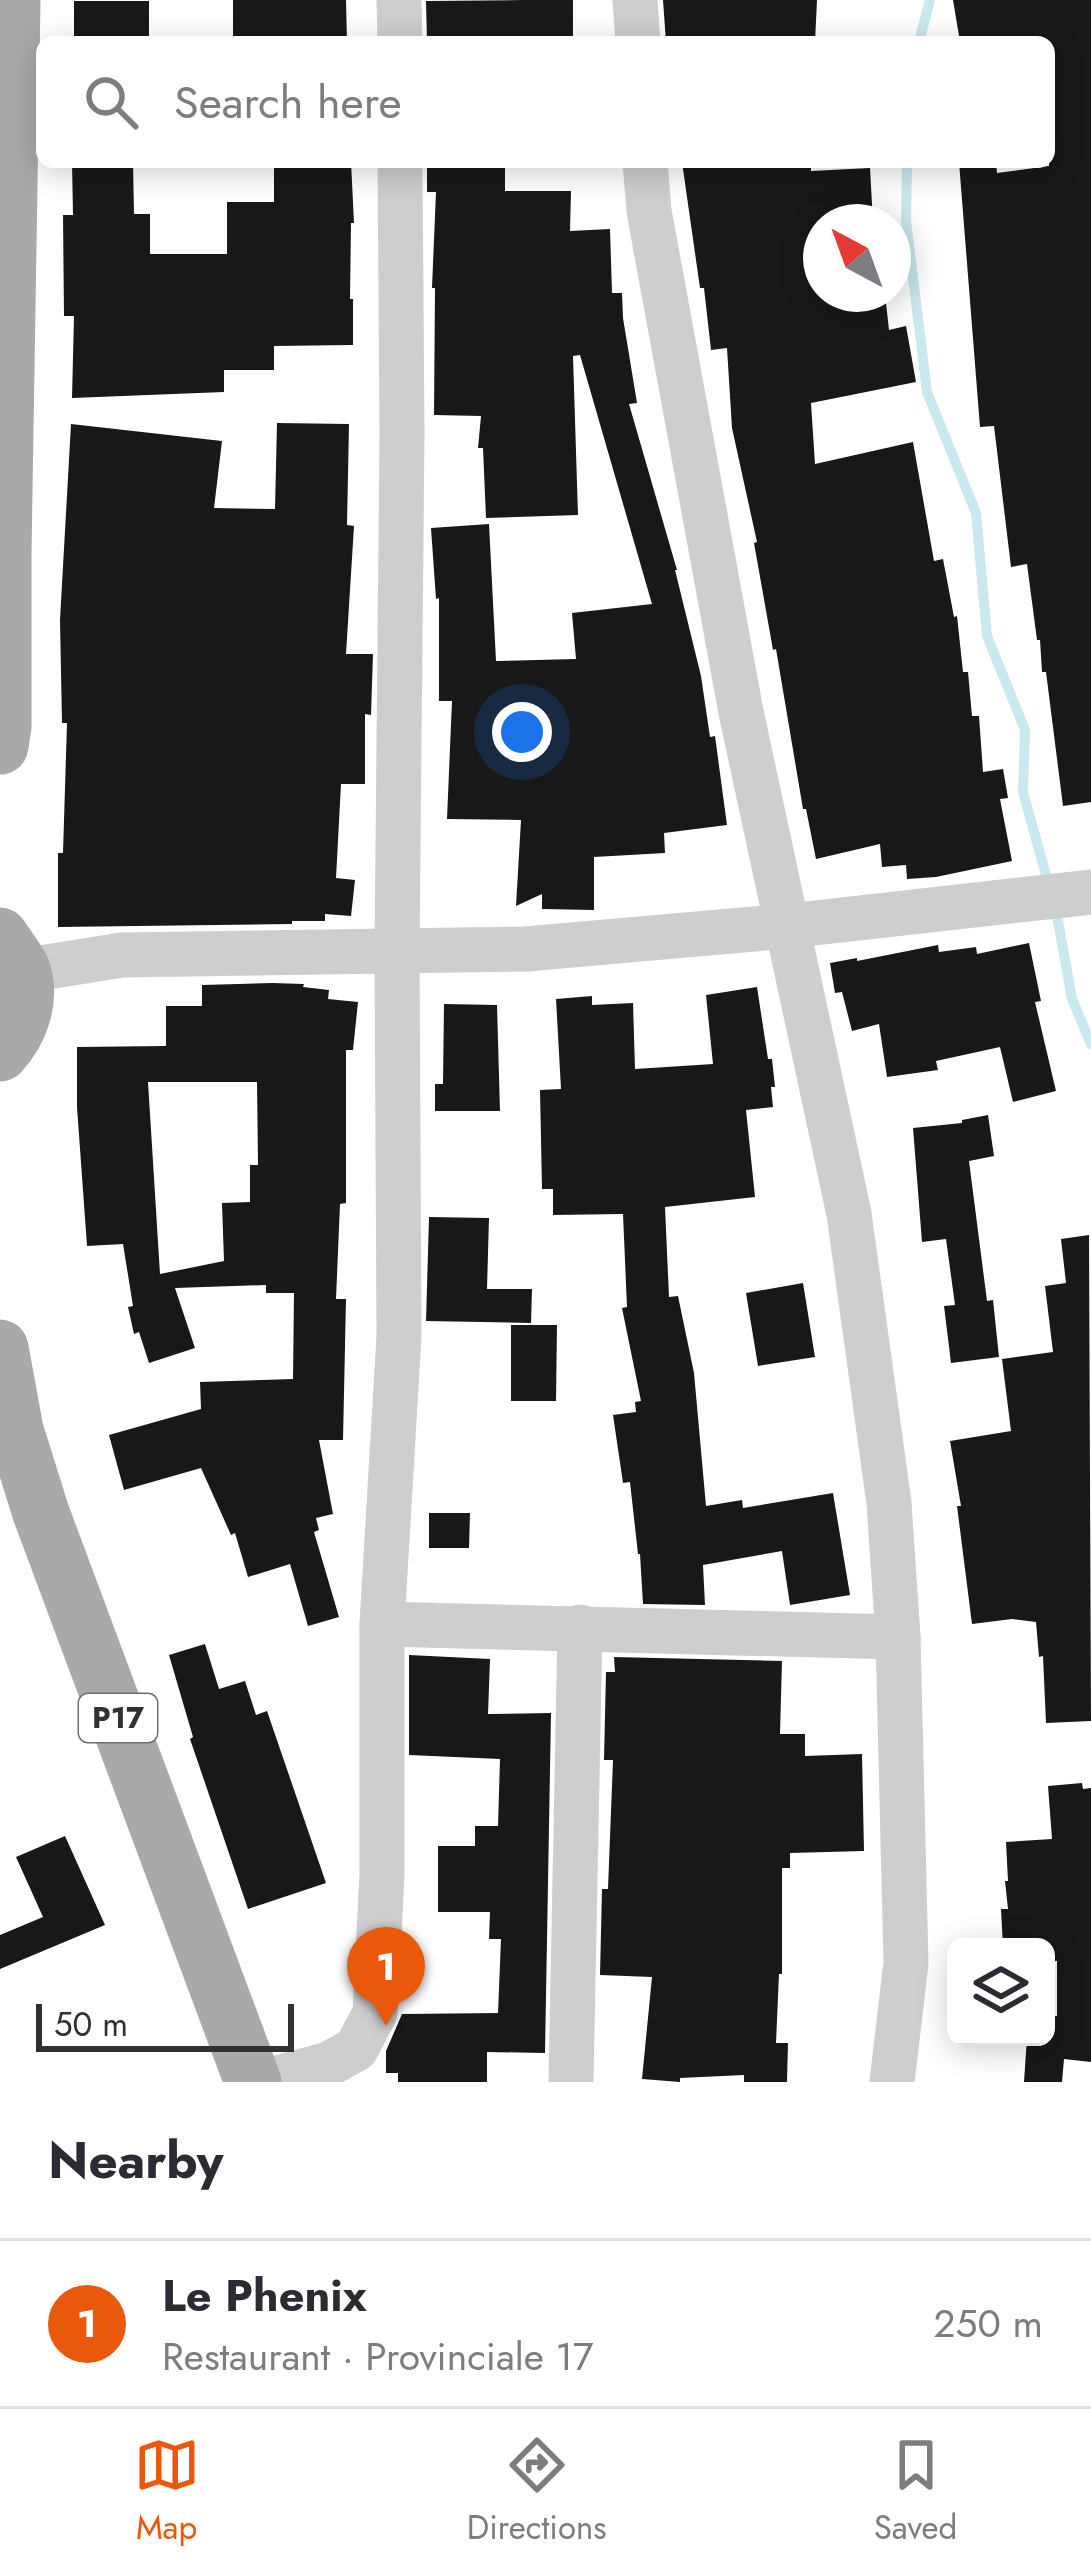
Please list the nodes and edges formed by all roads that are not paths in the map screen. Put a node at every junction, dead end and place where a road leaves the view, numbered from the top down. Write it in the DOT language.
graph roads {
  1 [pos="12,0"];
  2 [pos="399,0"];
  3 [pos="635,0"];
  4 [pos="400,36"];
  5 [pos="638,36"];
  6 [pos="400,168"];
  7 [pos="646,168"];
  8 [pos="2,455"];
  9 [pos="1,734"];
  10 [pos="1067,894"];
  11 [pos="788,926"];
  12 [pos="397,952"];
  13 [pos="11,954"];
  14 [pos="0,1053"];
  15 [pos="0,1348"];
  16 [pos="8,1435"];
  17 [pos="382,1624"];
  18 [pos="580,1628"];
  19 [pos="898,1637"];
  20 [pos="253,2082"];
  21 [pos="262,2082"];
  22 [pos="571,2082"];
  23 [pos="892,2082"];
  1 -- 8 [label="main road"];
  2 -- 4 [label="street"];
  3 -- 5 [label="street"];
  6 -- 12 [label="street"];
  7 -- 11 [label="street"];
  8 -- 9 [label="main road"];
  10 -- 11 [label="street"];
  11 -- 12 [label="street"];
  11 -- 19 [label="street"];
  12 -- 13 [label="street"];
  12 -- 17 [label="street"];
  13 -- 14 [label="main road"];
  15 -- 16 [label="main road, P17"];
  16 -- 20 [label="main road, P17"];
  17 -- 18 [label="street"];
  17 -- 21 [label="street"];
  18 -- 19 [label="street"];
  18 -- 22 [label="street"];
  19 -- 23 [label="street"];
}
